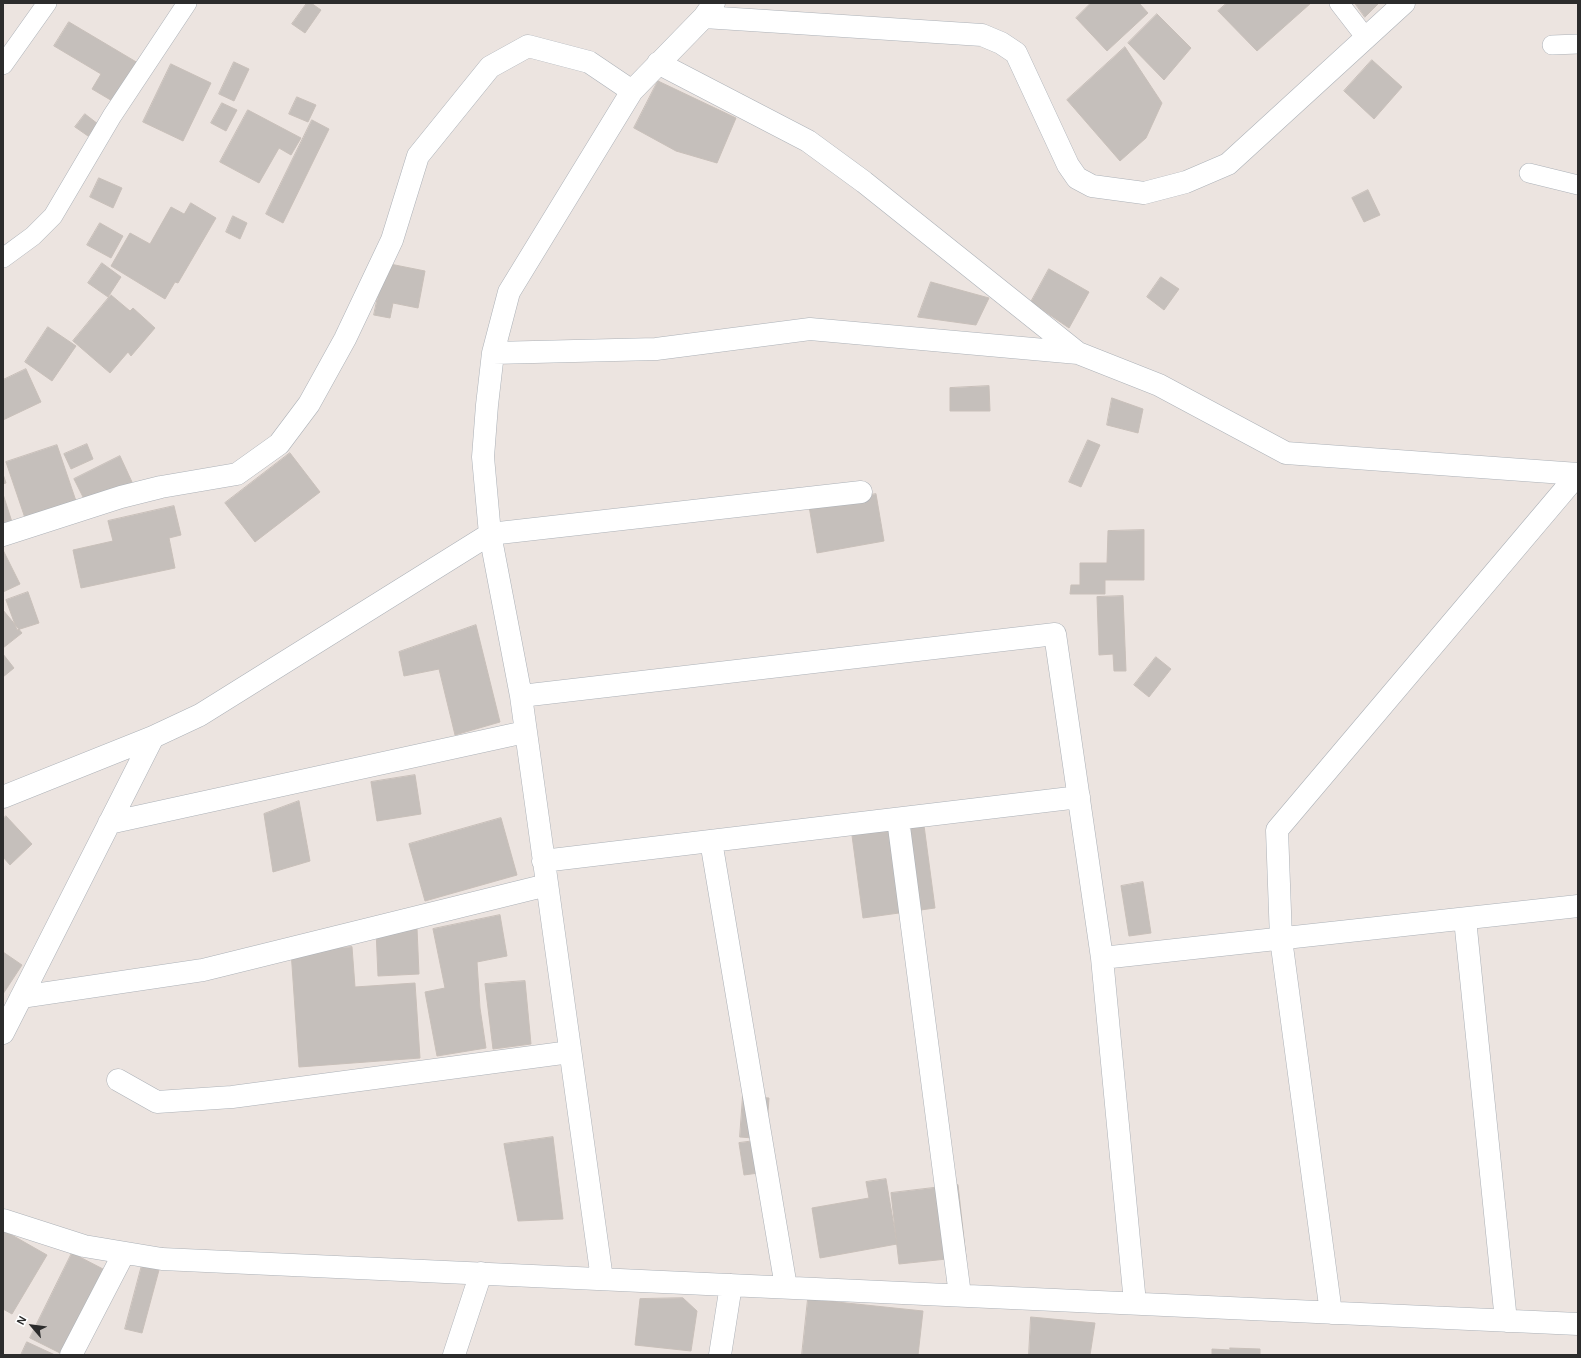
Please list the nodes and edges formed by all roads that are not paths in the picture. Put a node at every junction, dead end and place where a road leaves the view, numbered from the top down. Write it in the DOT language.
graph roads {
  1 [pos="47,3"];
  2 [pos="187,3"];
  3 [pos="1339,3"];
  4 [pos="1404,3"];
  5 [pos="709,10"];
  6 [pos="1366,38"];
  7 [pos="1578,44"];
  8 [pos="1552,45"];
  9 [pos="658,63"];
  10 [pos="3,65"];
  11 [pos="632,91"];
  12 [pos="1530,173"];
  13 [pos="1578,185"];
  14 [pos="3,258"];
  15 [pos="493,353"];
  16 [pos="1078,353"];
  17 [pos="1578,474"];
  18 [pos="861,492"];
  19 [pos="490,534"];
  20 [pos="3,535"];
  21 [pos="521,696"];
  22 [pos="526,732"];
  23 [pos="152,737"];
  24 [pos="3,797"];
  25 [pos="1079,797"];
  26 [pos="898,819"];
  27 [pos="109,823"];
  28 [pos="711,841"];
  29 [pos="544,861"];
  30 [pos="547,885"];
  31 [pos="1578,906"];
  32 [pos="1465,918"];
  33 [pos="1280,939"];
  34 [pos="1102,958"];
  35 [pos="21,997"];
  36 [pos="3,1033"];
  37 [pos="570,1052"];
  38 [pos="118,1080"];
  39 [pos="3,1220"];
  40 [pos="124,1253"];
  41 [pos="481,1274"];
  42 [pos="602,1279"];
  43 [pos="731,1285"];
  44 [pos="786,1288"];
  45 [pos="960,1296"];
  46 [pos="1136,1304"];
  47 [pos="1330,1313"];
  48 [pos="1506,1320"];
  49 [pos="1578,1324"];
  50 [pos="71,1355"];
  51 [pos="454,1355"];
  52 [pos="720,1355"];
  1 -- 10 [label="lane"];
  2 -- 14 [label="lane"];
  3 -- 6 [label="lane"];
  4 -- 6 [label="street"];
  5 -- 6 [label="street"];
  5 -- 9 [label="street"];
  7 -- 8 [label="lane"];
  9 -- 11 [label="street"];
  9 -- 16 [label="street"];
  11 -- 15 [label="street"];
  11 -- 20 [label="street"];
  12 -- 13 [label="lane"];
  15 -- 16 [label="street"];
  15 -- 19 [label="street"];
  16 -- 17 [label="street"];
  17 -- 33 [label="street"];
  18 -- 19 [label="street"];
  19 -- 21 [label="street"];
  19 -- 23 [label="street"];
  21 -- 22 [label="street"];
  21 -- 25 [label="street"];
  22 -- 27 [label="street"];
  22 -- 29 [label="street"];
  23 -- 24 [label="street"];
  23 -- 27 [label="street"];
  25 -- 26 [label="street"];
  25 -- 34 [label="street"];
  26 -- 28 [label="street"];
  26 -- 45 [label="street"];
  27 -- 35 [label="street"];
  28 -- 29 [label="street"];
  28 -- 44 [label="street"];
  29 -- 30 [label="street"];
  30 -- 35 [label="street"];
  30 -- 37 [label="street"];
  31 -- 32 [label="street"];
  32 -- 33 [label="street"];
  32 -- 48 [label="street"];
  33 -- 34 [label="street"];
  33 -- 47 [label="street"];
  34 -- 46 [label="street"];
  35 -- 36 [label="street"];
  37 -- 38 [label="street"];
  37 -- 42 [label="street"];
  39 -- 40 [label="street"];
  40 -- 41 [label="street"];
  40 -- 50 [label="street"];
  41 -- 42 [label="street"];
  41 -- 51 [label="street"];
  42 -- 43 [label="street"];
  43 -- 44 [label="street"];
  43 -- 52 [label="street"];
  44 -- 45 [label="street"];
  45 -- 46 [label="street"];
  46 -- 47 [label="street"];
  47 -- 48 [label="street"];
  48 -- 49 [label="street"];
}
